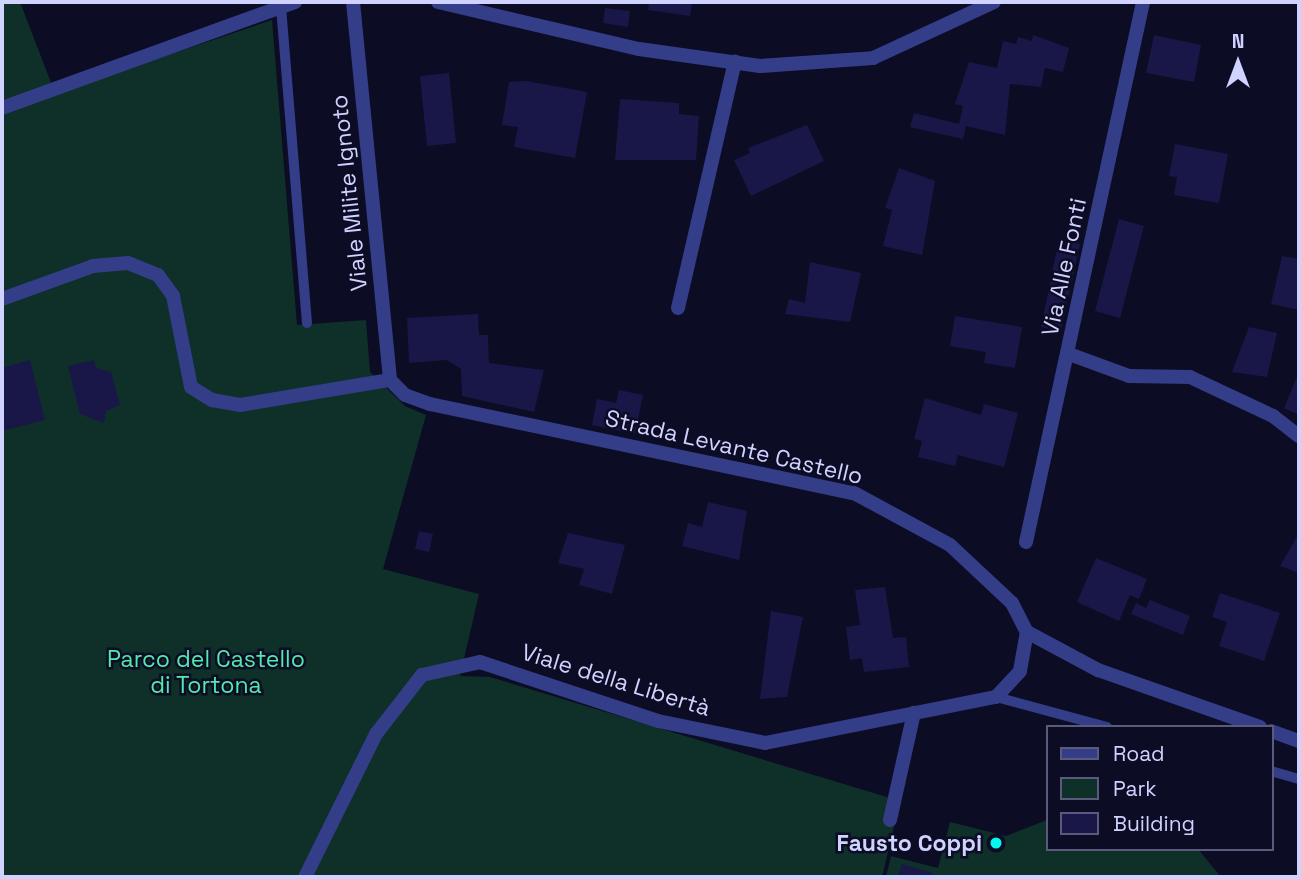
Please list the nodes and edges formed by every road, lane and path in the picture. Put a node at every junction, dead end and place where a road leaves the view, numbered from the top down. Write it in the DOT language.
graph roads {
  1 [pos="295,2"];
  2 [pos="353,2"];
  3 [pos="438,2"];
  4 [pos="993,2"];
  5 [pos="1143,2"];
  6 [pos="281,7"];
  7 [pos="736,62"];
  8 [pos="2,108"];
  9 [pos="2,299"];
  10 [pos="678,308"];
  11 [pos="307,323"];
  12 [pos="1069,354"];
  13 [pos="390,380"];
  14 [pos="1299,436"];
  15 [pos="1026,542"];
  16 [pos="1027,632"];
  17 [pos="996,697"];
  18 [pos="914,713"];
  19 [pos="1100,725"];
  20 [pos="1254,725"];
  21 [pos="1273,732"];
  22 [pos="1299,741"];
  23 [pos="1273,772"];
  24 [pos="1299,779"];
  25 [pos="890,820"];
  26 [pos="305,877"];
  1 -- 6 [label="street"];
  2 -- 13 [label="street, Viale Milite Ignoto"];
  3 -- 7 [label="street"];
  4 -- 7 [label="street"];
  5 -- 12 [label="street, Via Alle Fonti"];
  6 -- 8 [label="street"];
  6 -- 11 [label="lane"];
  7 -- 10 [label="street"];
  9 -- 13 [label="street"];
  12 -- 14 [label="street"];
  12 -- 15 [label="street, Via Alle Fonti"];
  13 -- 16 [label="street, Strada Levante Castello"];
  16 -- 17 [label="street"];
  16 -- 20 [label="street"];
  17 -- 18 [label="street, Viale della Libertà"];
  17 -- 19 [label="lane"];
  18 -- 25 [label="street"];
  18 -- 26 [label="street, Viale della Libertà"];
  21 -- 22 [label="street"];
  23 -- 24 [label="lane"];
}
